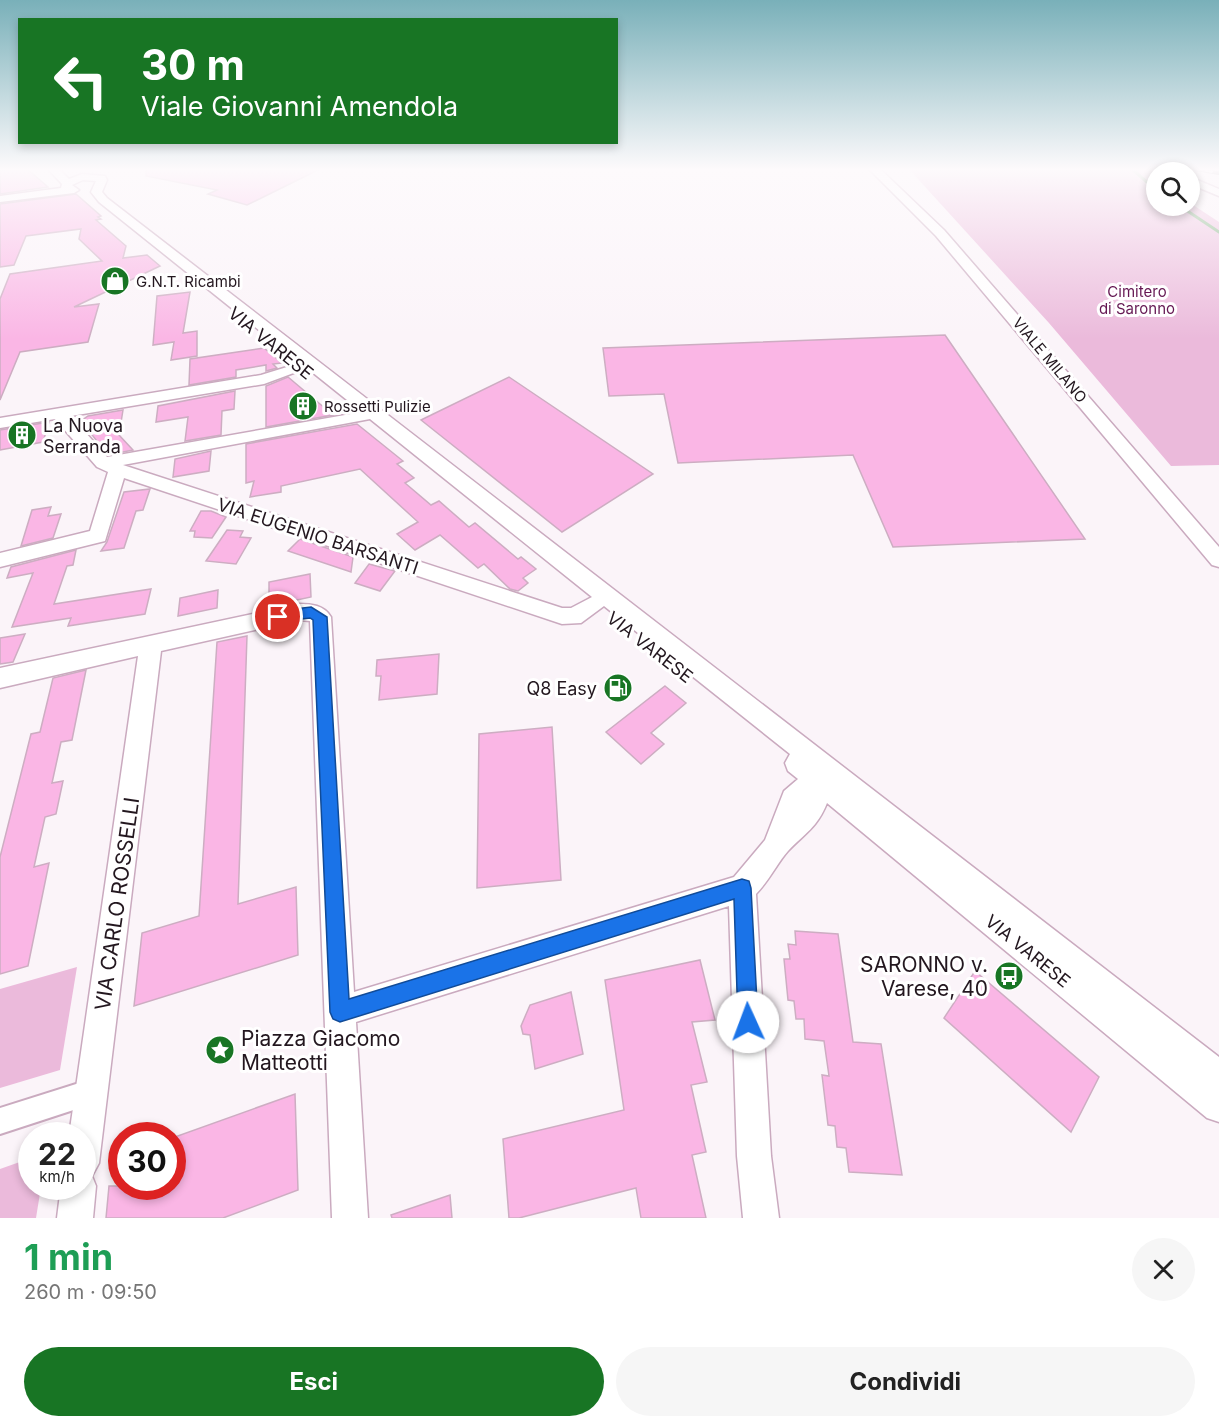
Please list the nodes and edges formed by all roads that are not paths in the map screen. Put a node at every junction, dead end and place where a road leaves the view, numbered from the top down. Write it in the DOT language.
graph roads {
  1 [pos="126,225"];
  2 [pos="135,225"];
  3 [pos="932,225"];
  4 [pos="300,367"];
  5 [pos="59,412"];
  6 [pos="363,417"];
  7 [pos="0,423"];
  8 [pos="111,467"];
  9 [pos="0,560"];
  10 [pos="1219,560"];
  11 [pos="596,604"];
  12 [pos="151,645"];
  13 [pos="0,678"];
  14 [pos="821,782"];
  15 [pos="742,888"];
  16 [pos="340,1012"];
  17 [pos="1219,1077"];
  18 [pos="92,1092"];
  19 [pos="1219,1106"];
  20 [pos="0,1121"];
  21 [pos="88,1122"];
  22 [pos="78,1200"];
  23 [pos="75,1218"];
  24 [pos="350,1218"];
  25 [pos="761,1218"];
  1 -- 4 [label="street, VIA VARESE"];
  2 -- 17 [label="street, VIA VARESE"];
  3 -- 10 [label="street, VIALE MILANO"];
  4 -- 5 [label="street"];
  4 -- 6 [label="street, VIA VARESE"];
  5 -- 7 [label="street"];
  5 -- 8 [label="street"];
  6 -- 8 [label="street"];
  6 -- 11 [label="street, VIA VARESE"];
  8 -- 9 [label="street"];
  8 -- 11 [label="street, VIA EUGENIO BARSANTI"];
  11 -- 14 [label="street, VIA VARESE"];
  12 -- 13 [label="street"];
  12 -- 16 [label="street"];
  12 -- 18 [label="street, VIA CARLO ROSSELLI"];
  14 -- 15 [label="street"];
  14 -- 19 [label="street, VIA VARESE"];
  15 -- 16 [label="street"];
  15 -- 25 [label="street"];
  16 -- 24 [label="street"];
  18 -- 20 [label="street"];
  18 -- 21 [label="street, VIA CARLO ROSSELLI"];
  22 -- 23 [label="street"];
}
